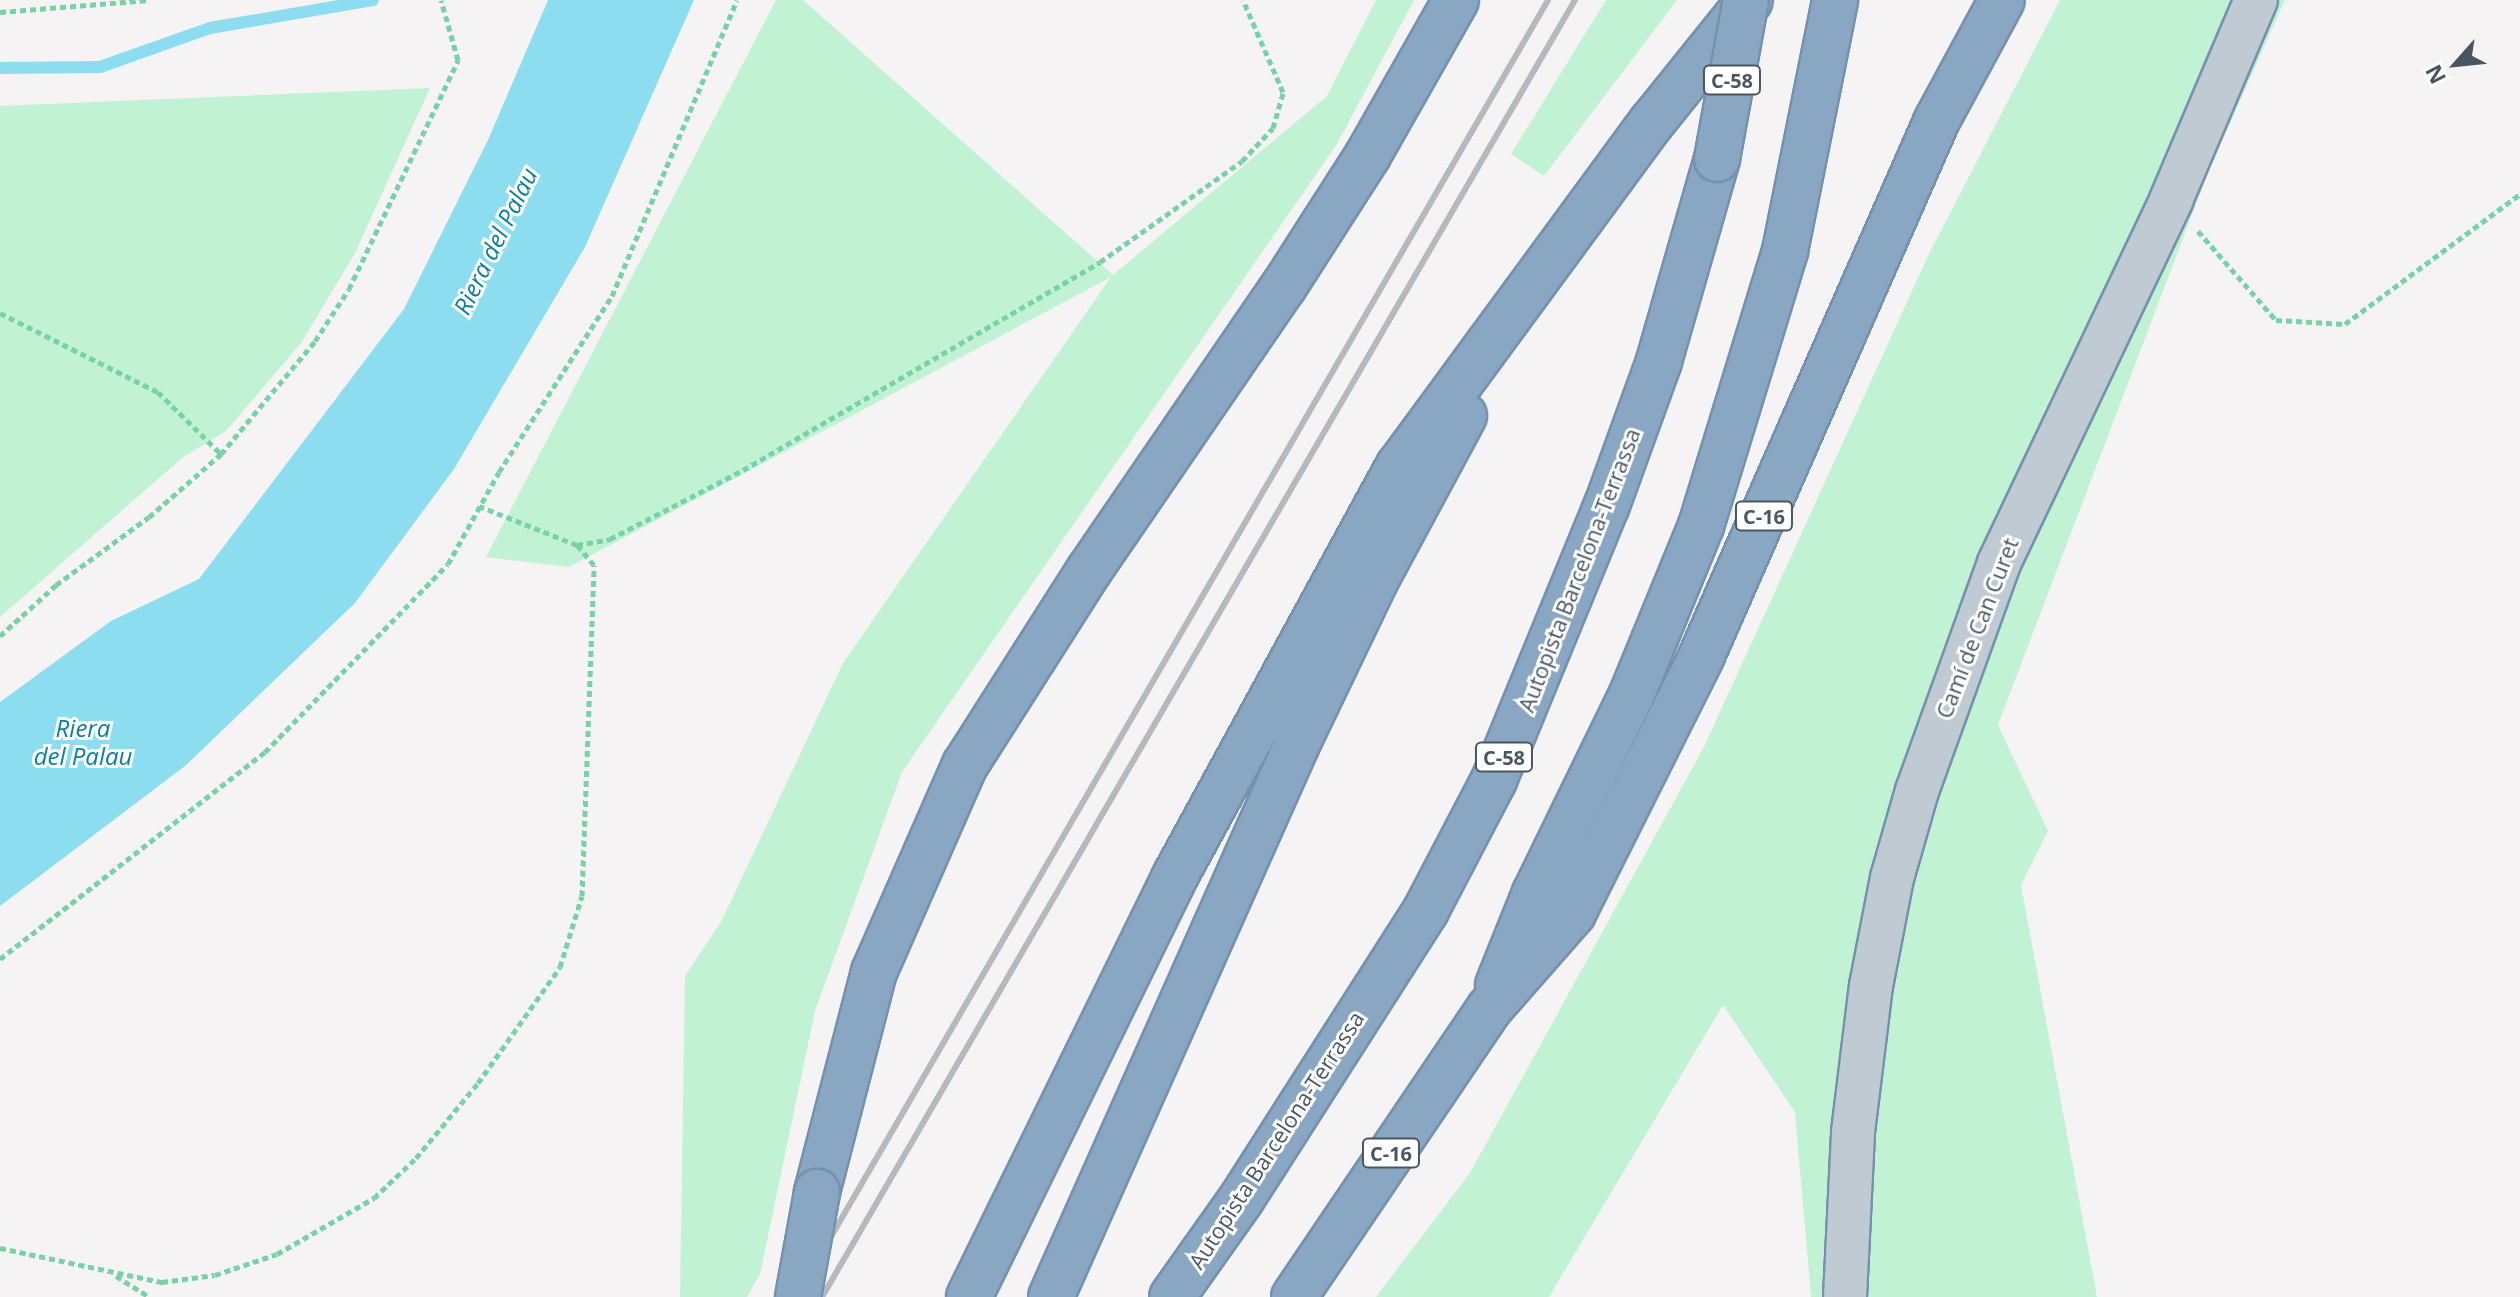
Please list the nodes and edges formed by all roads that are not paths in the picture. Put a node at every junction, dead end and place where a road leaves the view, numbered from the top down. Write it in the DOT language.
graph roads {
  1 [pos="1456,0"];
  2 [pos="1748,0"];
  3 [pos="1835,0"];
  4 [pos="2002,0"];
  5 [pos="2256,0"];
  6 [pos="1532,290"];
  7 [pos="1489,1009"];
  8 [pos="798,1297"];
  9 [pos="969,1297"];
  10 [pos="1051,1297"];
  11 [pos="1172,1297"];
  12 [pos="1294,1297"];
  13 [pos="1845,1297"];
  1 -- 8 [label="highway, bridge"];
  2 -- 6 [label="highway"];
  2 -- 11 [label="highway, Autopista Barcelona-Terrassa / C-58, bridge"];
  3 -- 7 [label="highway"];
  4 -- 7 [label="highway, C-16"];
  5 -- 13 [label="street, Camí de Can Curet"];
  6 -- 9 [label="highway"];
  6 -- 10 [label="highway"];
  7 -- 12 [label="highway, C-16"];
}
